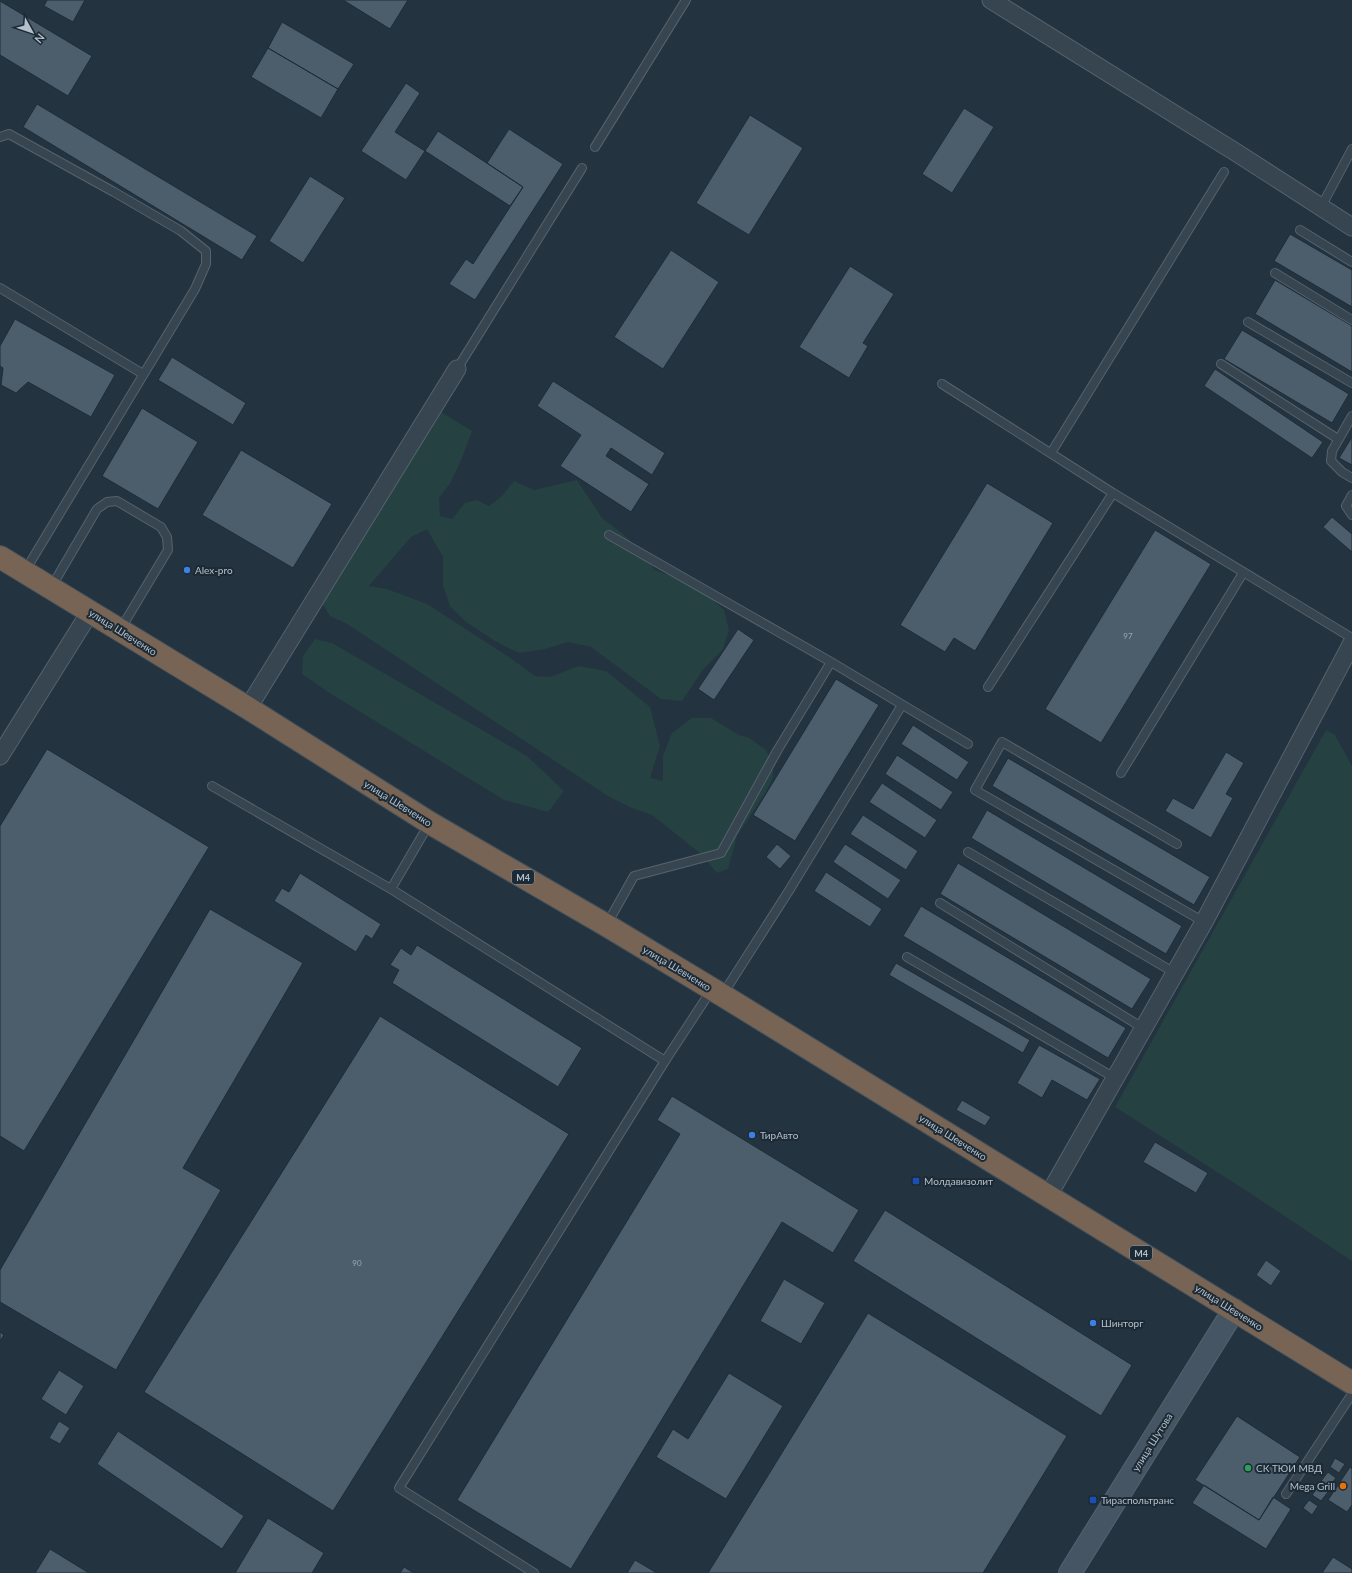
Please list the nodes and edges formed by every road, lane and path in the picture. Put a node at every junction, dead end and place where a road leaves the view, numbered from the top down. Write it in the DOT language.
graph roads {
  1 [pos="686,0"];
  2 [pos="991,0"];
  3 [pos="0,138"];
  4 [pos="595,147"];
  5 [pos="1352,149"];
  6 [pos="582,168"];
  7 [pos="1224,172"];
  8 [pos="1321,206"];
  9 [pos="1352,227"];
  10 [pos="1300,230"];
  11 [pos="1352,262"];
  12 [pos="1275,273"];
  13 [pos="0,288"];
  14 [pos="1352,320"];
  15 [pos="1248,322"];
  16 [pos="1221,364"];
  17 [pos="457,370"];
  18 [pos="143,374"];
  19 [pos="1352,383"];
  20 [pos="942,384"];
  21 [pos="1352,416"];
  22 [pos="1338,439"];
  23 [pos="1051,453"];
  24 [pos="1352,478"];
  25 [pos="1113,493"];
  26 [pos="1352,495"];
  27 [pos="1352,515"];
  28 [pos="609,535"];
  29 [pos="0,557"];
  30 [pos="25,572"];
  31 [pos="1243,573"];
  32 [pos="51,588"];
  33 [pos="90,612"];
  34 [pos="120,630"];
  35 [pos="1352,638"];
  36 [pos="1352,643"];
  37 [pos="831,662"];
  38 [pos="988,687"];
  39 [pos="902,705"];
  40 [pos="248,708"];
  41 [pos="968,744"];
  42 [pos="0,756"];
  43 [pos="1121,773"];
  44 [pos="212,786"];
  45 [pos="430,823"];
  46 [pos="1177,844"];
  47 [pos="968,852"];
  48 [pos="391,889"];
  49 [pos="940,903"];
  50 [pos="1204,922"];
  51 [pos="606,925"];
  52 [pos="907,957"];
  53 [pos="1175,973"];
  54 [pos="717,992"];
  55 [pos="1143,1028"];
  56 [pos="665,1061"];
  57 [pos="1115,1078"];
  58 [pos="1048,1196"];
  59 [pos="1234,1310"];
  60 [pos="1352,1383"];
  61 [pos="1352,1394"];
  62 [pos="1286,1494"];
  63 [pos="534,1573"];
  64 [pos="1070,1573"];
  1 -- 4 [label="lane"];
  2 -- 8 [label="street"];
  3 -- 18 [label="lane"];
  5 -- 8 [label="lane"];
  6 -- 17 [label="lane"];
  7 -- 23 [label="lane"];
  8 -- 9 [label="street"];
  10 -- 11 [label="lane"];
  12 -- 14 [label="lane"];
  13 -- 18 [label="lane"];
  15 -- 19 [label="lane"];
  16 -- 22 [label="lane"];
  17 -- 40 [label="street"];
  18 -- 30 [label="lane"];
  20 -- 23 [label="lane"];
  21 -- 22 [label="lane"];
  22 -- 24 [label="lane"];
  23 -- 25 [label="lane"];
  25 -- 31 [label="lane"];
  25 -- 38 [label="lane"];
  26 -- 27 [label="lane"];
  28 -- 37 [label="lane"];
  29 -- 30 [label="highway, улица Шевченко / M4"];
  30 -- 32 [label="highway, улица Шевченко / M4"];
  31 -- 35 [label="lane"];
  31 -- 43 [label="lane"];
  32 -- 33 [label="highway, улица Шевченко / M4"];
  32 -- 34 [label="lane"];
  33 -- 34 [label="highway, улица Шевченко / M4"];
  33 -- 42 [label="street"];
  34 -- 40 [label="highway, улица Шевченко / M4"];
  36 -- 50 [label="street"];
  37 -- 39 [label="lane"];
  37 -- 51 [label="lane"];
  39 -- 41 [label="lane"];
  39 -- 54 [label="lane"];
  40 -- 45 [label="highway, улица Шевченко / M4"];
  44 -- 48 [label="lane"];
  45 -- 48 [label="lane"];
  45 -- 51 [label="highway, улица Шевченко / M4"];
  46 -- 50 [label="lane"];
  47 -- 53 [label="lane"];
  48 -- 56 [label="lane"];
  49 -- 55 [label="lane"];
  50 -- 53 [label="street"];
  51 -- 54 [label="highway, улица Шевченко / M4"];
  52 -- 57 [label="lane"];
  53 -- 55 [label="street"];
  54 -- 56 [label="lane"];
  54 -- 58 [label="highway, улица Шевченко / M4"];
  55 -- 57 [label="street"];
  56 -- 63 [label="lane"];
  57 -- 58 [label="street"];
  58 -- 59 [label="highway, улица Шевченко / M4"];
  59 -- 60 [label="highway, улица Шевченко / M4"];
  59 -- 64 [label="street, улица Шутова"];
  61 -- 62 [label="lane"];
}
